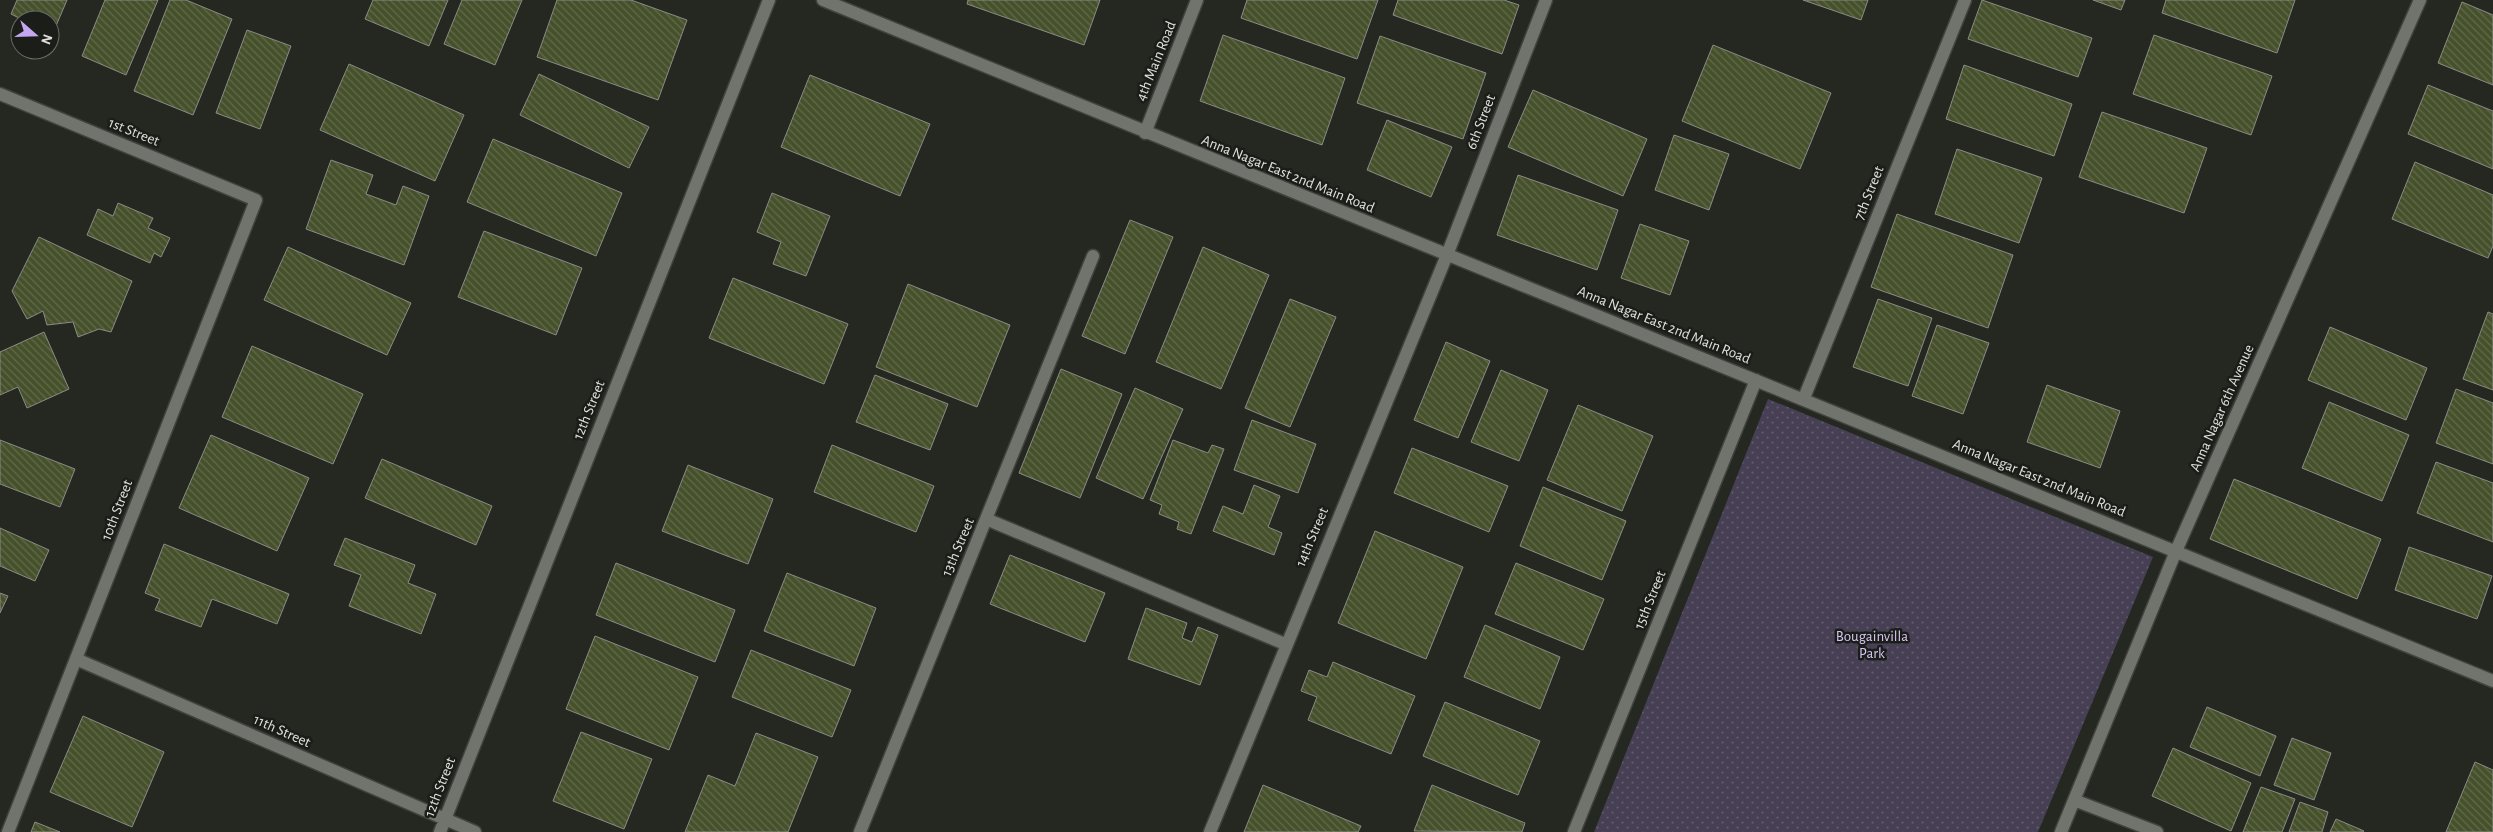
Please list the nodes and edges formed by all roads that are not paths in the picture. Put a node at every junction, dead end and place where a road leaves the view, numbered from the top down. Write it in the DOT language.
graph roads {
  1 [pos="769,0"];
  2 [pos="822,0"];
  3 [pos="1197,0"];
  4 [pos="1546,0"];
  5 [pos="1965,0"];
  6 [pos="2420,0"];
  7 [pos="0,94"];
  8 [pos="1144,133"];
  9 [pos="256,200"];
  10 [pos="1447,255"];
  11 [pos="1093,256"];
  12 [pos="1756,380"];
  13 [pos="1804,398"];
  14 [pos="986,519"];
  15 [pos="2176,552"];
  16 [pos="1285,644"];
  17 [pos="76,659"];
  18 [pos="2493,681"];
  19 [pos="2074,800"];
  20 [pos="445,819"];
  21 [pos="8,832"];
  22 [pos="440,832"];
  23 [pos="475,832"];
  24 [pos="860,832"];
  25 [pos="1210,832"];
  26 [pos="1574,832"];
  27 [pos="2061,832"];
  28 [pos="2157,832"];
  1 -- 20 [label="street, 12th Street"];
  2 -- 8 [label="street, Anna Nagar East 2nd Main Road"];
  3 -- 8 [label="street, 4th Main Road"];
  4 -- 10 [label="street, 6th Street"];
  5 -- 13 [label="street, 7th Street"];
  6 -- 15 [label="street, Anna Nagar 6th Avenue"];
  7 -- 9 [label="street, 1st Street"];
  8 -- 10 [label="street, Anna Nagar East 2nd Main Road"];
  9 -- 17 [label="street, 10th Street"];
  10 -- 12 [label="street, Anna Nagar East 2nd Main Road"];
  10 -- 16 [label="street, 14th Street"];
  11 -- 14 [label="street"];
  12 -- 13 [label="street, Anna Nagar East 2nd Main Road"];
  12 -- 26 [label="street, 15th Street"];
  13 -- 15 [label="street, Anna Nagar East 2nd Main Road"];
  14 -- 16 [label="street, 13th Street"];
  14 -- 24 [label="street, 13th Street"];
  15 -- 18 [label="street, Anna Nagar East 2nd Main Road"];
  15 -- 19 [label="street, Anna Nagar 6th Avenue"];
  16 -- 25 [label="street, 14th Street"];
  17 -- 20 [label="street, 11th Street"];
  17 -- 21 [label="street, 10th Street"];
  19 -- 27 [label="street, Anna Nagar 6th Avenue"];
  19 -- 28 [label="street"];
  20 -- 22 [label="street, 12th Street"];
  20 -- 23 [label="street, 11th Street"];
}
